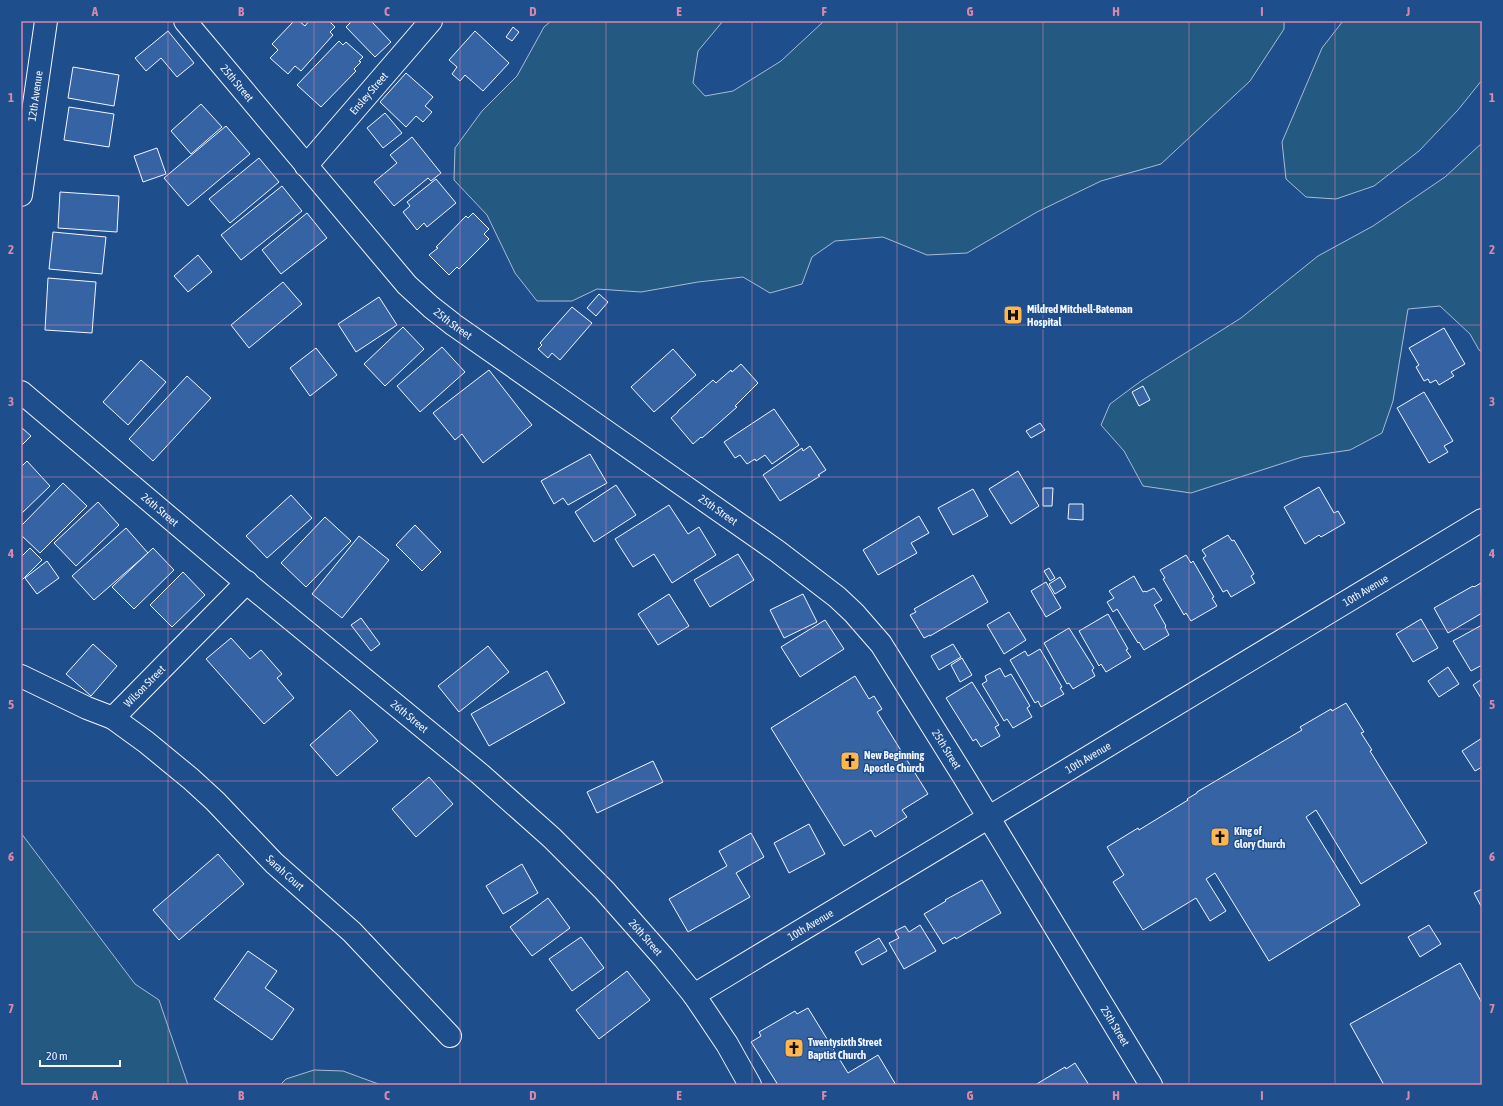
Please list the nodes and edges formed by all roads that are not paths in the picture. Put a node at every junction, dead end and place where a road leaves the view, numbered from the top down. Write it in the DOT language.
graph roads {
  1 [pos="46,21"];
  2 [pos="185,21"];
  3 [pos="430,21"];
  4 [pos="306,166"];
  5 [pos="21,195"];
  6 [pos="21,392"];
  7 [pos="1482,520"];
  8 [pos="247,582"];
  9 [pos="21,676"];
  10 [pos="113,718"];
  11 [pos="988,817"];
  12 [pos="694,995"];
  13 [pos="450,1036"];
  14 [pos="750,1085"];
  15 [pos="1151,1085"];
  1 -- 5 [label="street, 12th Avenue"];
  2 -- 4 [label="street, 25th Street"];
  3 -- 4 [label="street, Ensley Street"];
  4 -- 11 [label="street, 25th Street"];
  6 -- 8 [label="street, 26th Street"];
  7 -- 11 [label="street, 10th Avenue"];
  8 -- 10 [label="street, Wilson Street"];
  8 -- 12 [label="street, 26th Street"];
  9 -- 10 [label="street"];
  10 -- 13 [label="street, Sarah Court"];
  11 -- 12 [label="street, 10th Avenue"];
  11 -- 15 [label="street, 25th Street"];
  12 -- 14 [label="street, 26th Street"];
}
